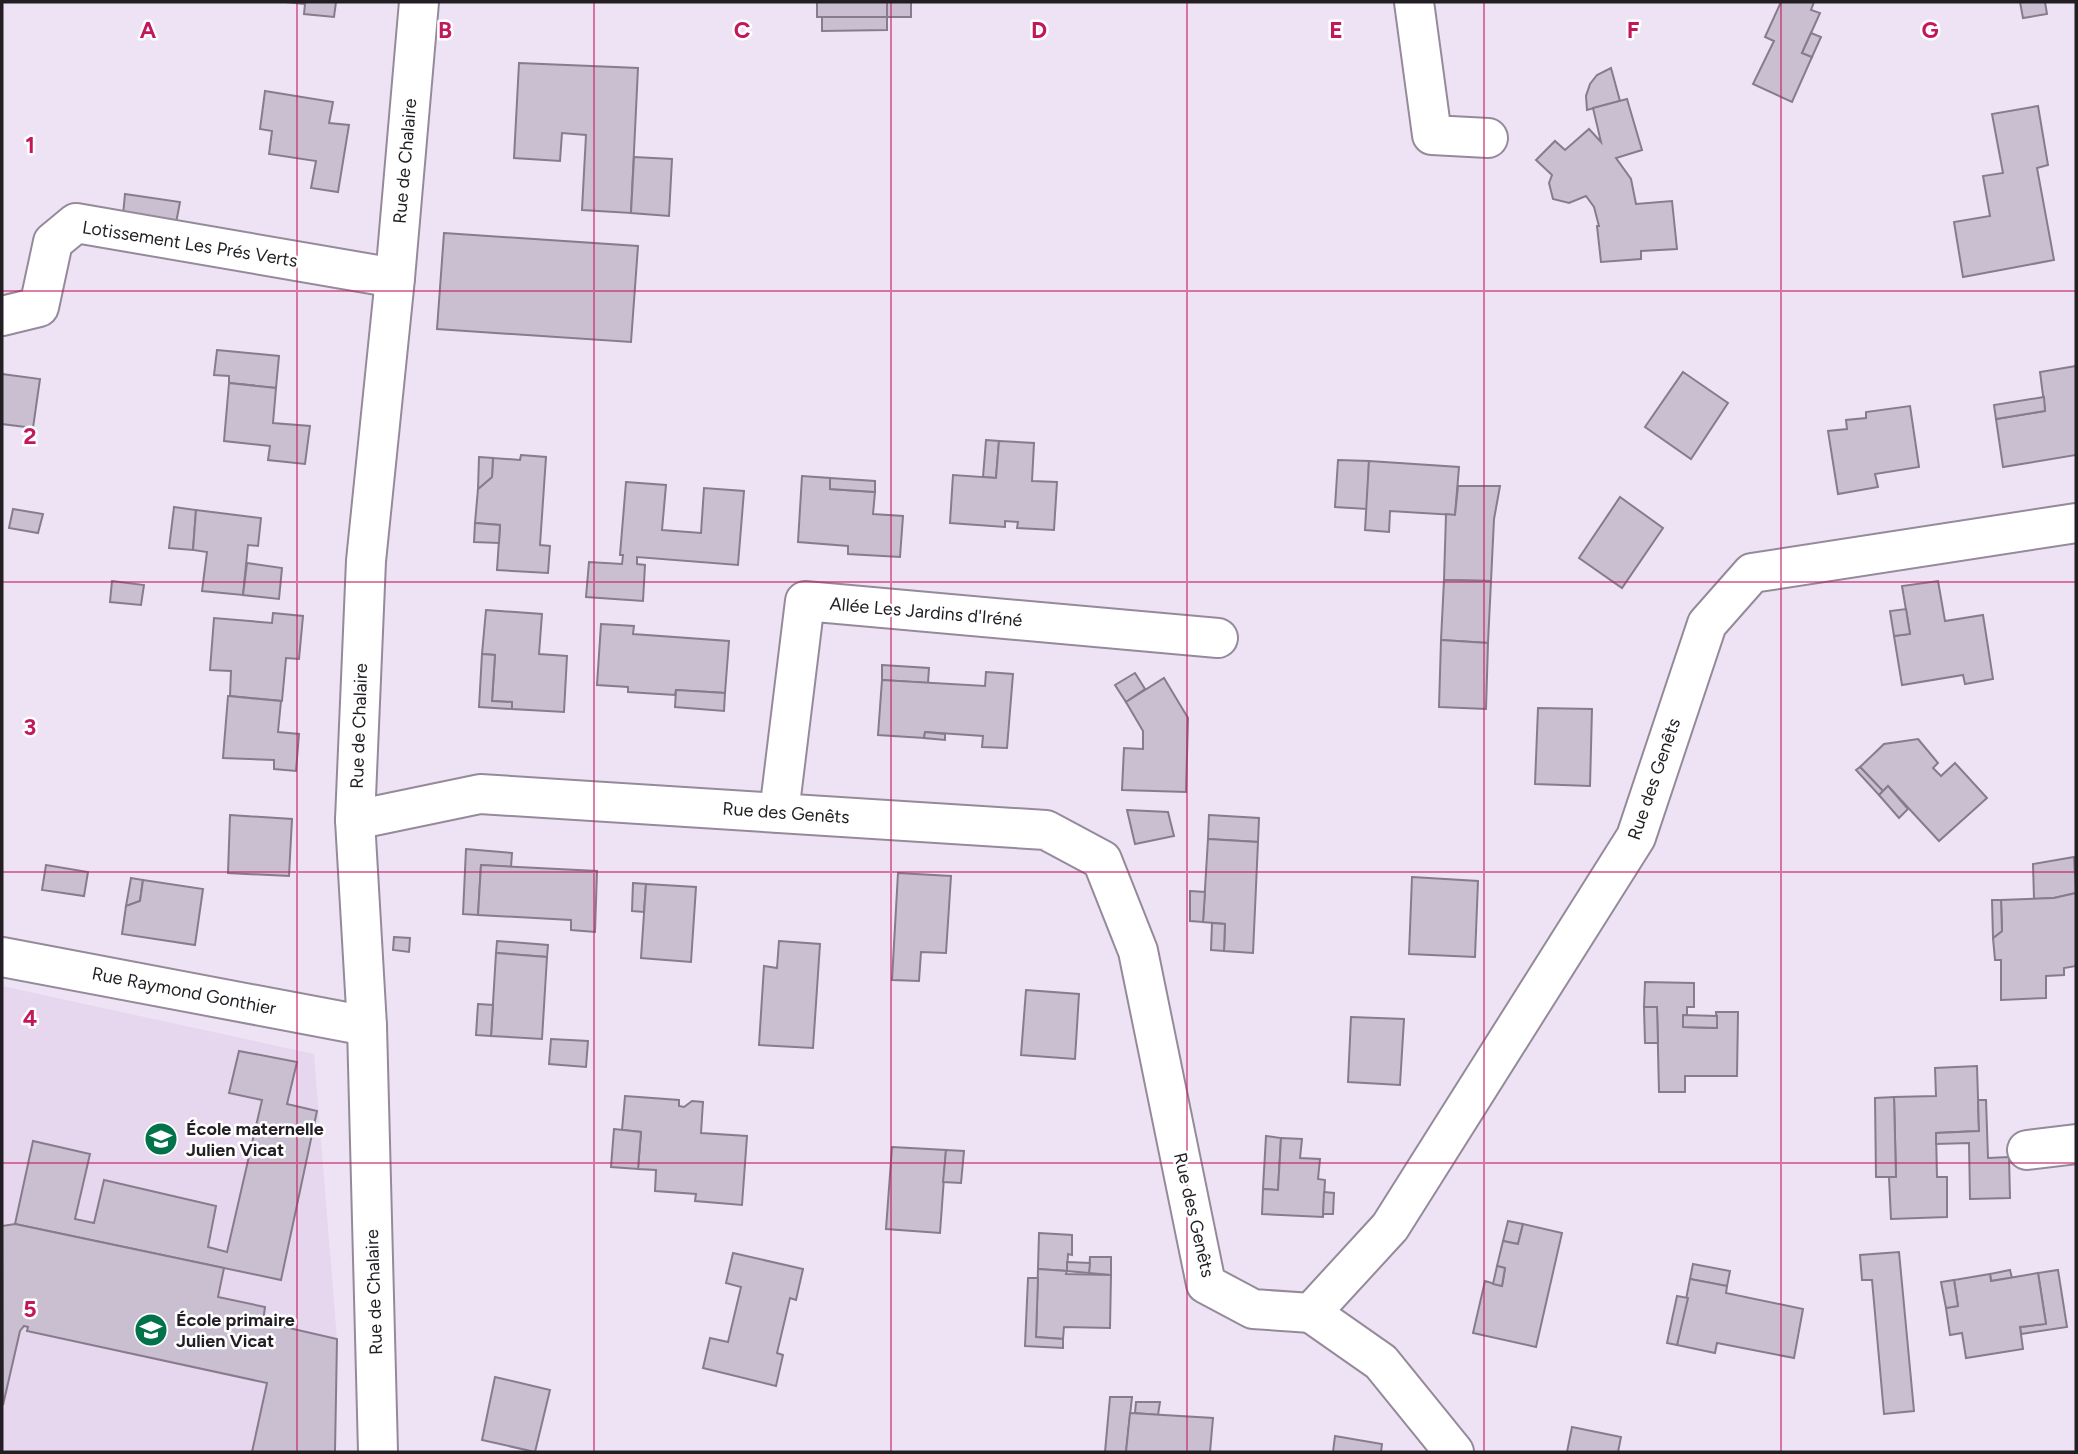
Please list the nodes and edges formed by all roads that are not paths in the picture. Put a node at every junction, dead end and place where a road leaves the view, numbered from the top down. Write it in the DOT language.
graph roads {
  1 [pos="419,2"];
  2 [pos="1414,2"];
  3 [pos="1488,138"];
  4 [pos="395,278"];
  5 [pos="2,316"];
  6 [pos="2076,523"];
  7 [pos="1218,638"];
  8 [pos="779,813"];
  9 [pos="355,820"];
  10 [pos="2,957"];
  11 [pos="366,1026"];
  12 [pos="2076,1144"];
  13 [pos="2027,1150"];
  14 [pos="1311,1313"];
  15 [pos="378,1452"];
  16 [pos="1454,1452"];
  1 -- 4 [label="street, Rue de Chalaire"];
  2 -- 3 [label="street"];
  4 -- 5 [label="street, Lotissement Les Prés Verts"];
  4 -- 9 [label="street, Rue de Chalaire"];
  6 -- 14 [label="street, Rue des Genêts"];
  7 -- 8 [label="street, Allée Les Jardins d'Iréné"];
  8 -- 9 [label="street, Rue des Genêts"];
  8 -- 14 [label="street, Rue des Genêts"];
  9 -- 11 [label="street, Rue de Chalaire"];
  10 -- 11 [label="street, Rue Raymond Gonthier"];
  11 -- 15 [label="street, Rue de Chalaire"];
  12 -- 13 [label="street"];
  14 -- 16 [label="street"];
}
